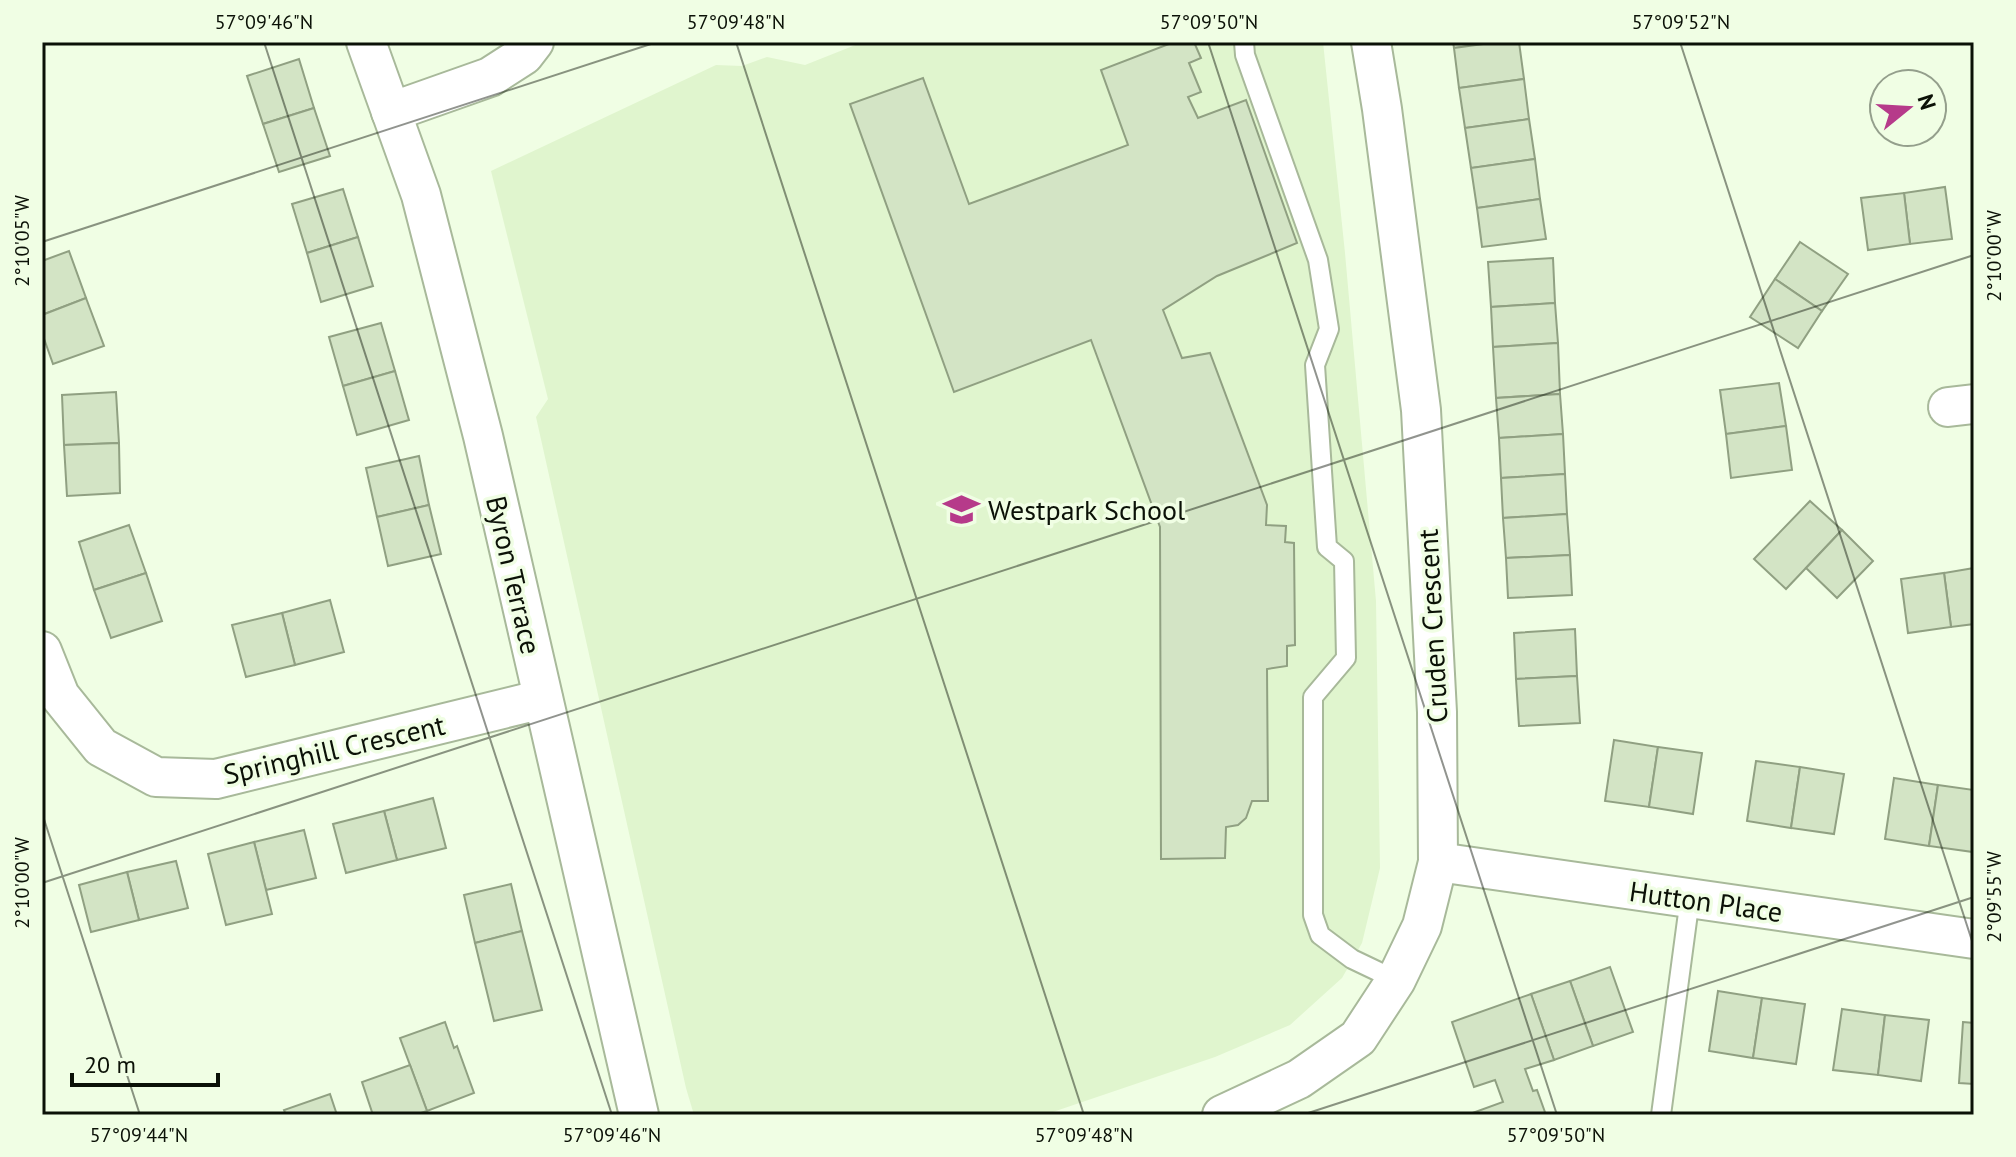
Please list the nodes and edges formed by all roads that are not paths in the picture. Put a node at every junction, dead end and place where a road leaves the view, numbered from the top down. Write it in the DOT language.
graph roads {
  1 [pos="366,42"];
  2 [pos="534,42"];
  3 [pos="1244,42"];
  4 [pos="1371,42"];
  5 [pos="391,112"];
  6 [pos="42,651"];
  7 [pos="543,699"];
  8 [pos="1438,862"];
  9 [pos="1690,898"];
  10 [pos="1974,939"];
  11 [pos="1396,980"];
  12 [pos="639,1115"];
  13 [pos="1222,1115"];
  14 [pos="1661,1115"];
  1 -- 5 [label="street, Byron Terrace"];
  2 -- 5 [label="street"];
  3 -- 11 [label="lane"];
  4 -- 8 [label="street, Cruden Crescent"];
  5 -- 7 [label="street, Byron Terrace"];
  6 -- 7 [label="street, Springhill Crescent"];
  7 -- 12 [label="street, Byron Terrace"];
  8 -- 9 [label="street, Hutton Place"];
  8 -- 11 [label="street, Cruden Crescent"];
  9 -- 10 [label="street, Hutton Place"];
  9 -- 14 [label="lane"];
  11 -- 13 [label="street, Cruden Crescent"];
}
